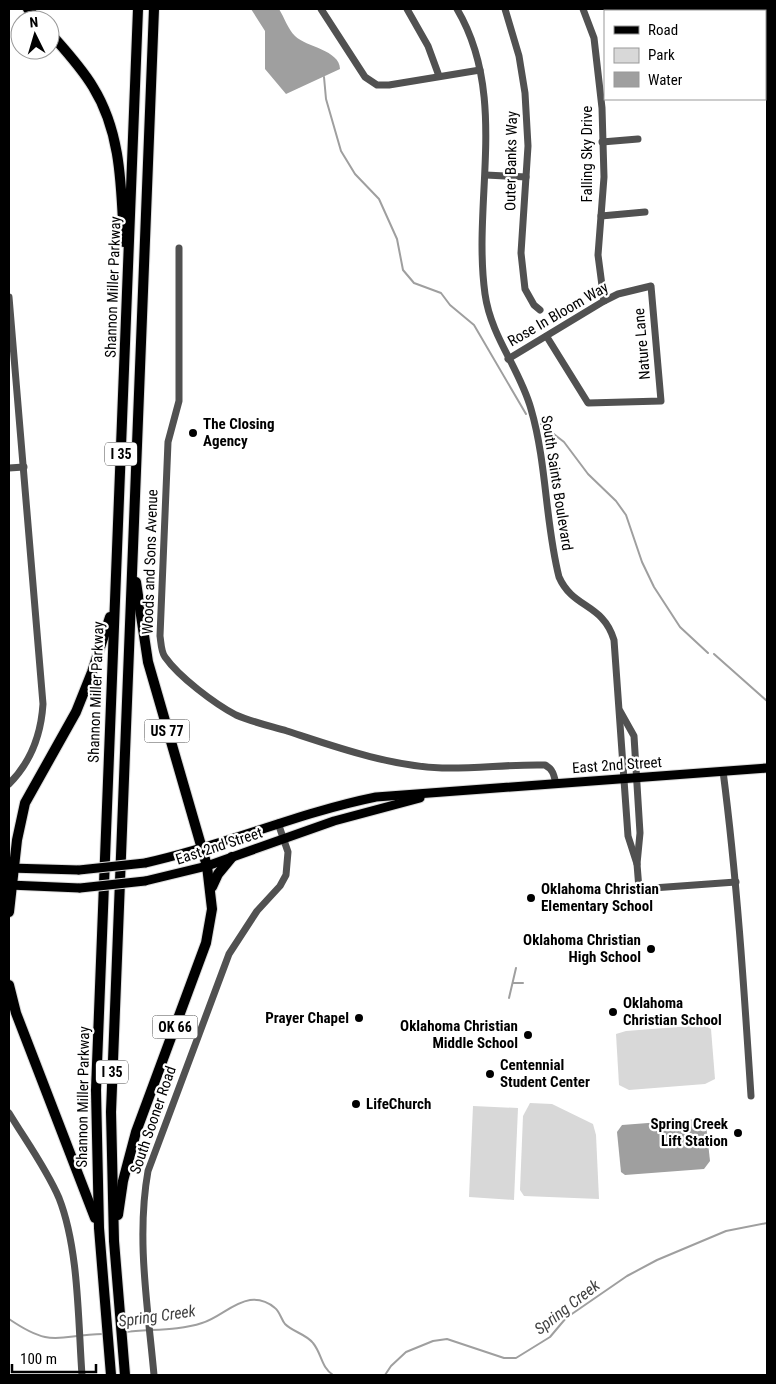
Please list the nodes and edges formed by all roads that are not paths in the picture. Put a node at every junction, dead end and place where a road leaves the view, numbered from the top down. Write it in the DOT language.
graph roads {
  1 [pos="138,9"];
  2 [pos="154,9"];
  3 [pos="321,9"];
  4 [pos="408,9"];
  5 [pos="457,9"];
  6 [pos="505,9"];
  7 [pos="583,9"];
  8 [pos="60,45"];
  9 [pos="601,67"];
  10 [pos="480,70"];
  11 [pos="439,76"];
  12 [pos="638,139"];
  13 [pos="602,142"];
  14 [pos="486,175"];
  15 [pos="526,177"];
  16 [pos="645,212"];
  17 [pos="601,216"];
  18 [pos="179,248"];
  19 [pos="651,286"];
  20 [pos="9,298"];
  21 [pos="604,301"];
  22 [pos="127,304"];
  23 [pos="540,310"];
  24 [pos="547,337"];
  25 [pos="508,359"];
  26 [pos="24,467"];
  27 [pos="9,468"];
  28 [pos="132,544"];
  29 [pos="114,605"];
  30 [pos="620,711"];
  31 [pos="767,768"];
  32 [pos="723,771"];
  33 [pos="636,777"];
  34 [pos="624,778"];
  35 [pos="9,784"];
  36 [pos="556,784"];
  37 [pos="431,795"];
  38 [pos="278,823"];
  39 [pos="284,839"];
  40 [pos="17,840"];
  41 [pos="203,849"];
  42 [pos="9,852"];
  43 [pos="232,857"];
  44 [pos="637,864"];
  45 [pos="207,866"];
  46 [pos="11,868"];
  47 [pos="736,882"];
  48 [pos="10,885"];
  49 [pos="211,890"];
  50 [pos="9,912"];
  51 [pos="9,985"];
  52 [pos="751,1096"];
  53 [pos="9,1113"];
  54 [pos="99,1228"];
  55 [pos="114,1241"];
  56 [pos="82,1375"];
  57 [pos="111,1375"];
  58 [pos="124,1375"];
  59 [pos="154,1375"];
  1 -- 22 [label="highway, Shannon Miller Parkway / I 35"];
  2 -- 28 [label="highway, Shannon Miller Parkway / I 35"];
  3 -- 11 [label="street"];
  4 -- 11 [label="street"];
  5 -- 10 [label="street, South Saints Boulevard"];
  6 -- 15 [label="street, Outer Banks Way"];
  7 -- 9 [label="street, Falling Sky Drive"];
  8 -- 22 [label="highway"];
  9 -- 13 [label="street, Falling Sky Drive"];
  10 -- 11 [label="street"];
  10 -- 14 [label="street, South Saints Boulevard"];
  12 -- 13 [label="street"];
  13 -- 17 [label="street, Falling Sky Drive"];
  14 -- 15 [label="street"];
  14 -- 25 [label="street, South Saints Boulevard"];
  15 -- 23 [label="street, Outer Banks Way"];
  16 -- 17 [label="street"];
  17 -- 21 [label="street, Falling Sky Drive"];
  18 -- 36 [label="street, Woods and Sons Avenue"];
  19 -- 21 [label="street, Rose In Bloom Way"];
  19 -- 24 [label="street, Nature Lane"];
  20 -- 26 [label="street"];
  21 -- 24 [label="street, Rose In Bloom Way"];
  22 -- 29 [label="highway, Shannon Miller Parkway / I 35"];
  24 -- 25 [label="street, Rose In Bloom Way"];
  25 -- 30 [label="street, South Saints Boulevard"];
  26 -- 27 [label="street"];
  26 -- 35 [label="street"];
  28 -- 41 [label="highway, US 77"];
  28 -- 55 [label="highway, Shannon Miller Parkway / I 35"];
  29 -- 40 [label="highway"];
  29 -- 54 [label="highway, Shannon Miller Parkway / I 35"];
  30 -- 33 [label="street, South Saints Boulevard"];
  30 -- 34 [label="street, South Saints Boulevard"];
  31 -- 32 [label="main road, East 2nd Street"];
  32 -- 33 [label="main road, East 2nd Street"];
  32 -- 47 [label="street"];
  33 -- 34 [label="main road, East 2nd Street"];
  33 -- 44 [label="street, South Saints Boulevard"];
  34 -- 36 [label="main road, East 2nd Street"];
  34 -- 44 [label="street, South Saints Boulevard"];
  36 -- 37 [label="main road, East 2nd Street"];
  37 -- 38 [label="main road, East 2nd Street"];
  37 -- 39 [label="main road, East 2nd Street"];
  38 -- 39 [label="street, South Sooner Road"];
  38 -- 41 [label="main road, East 2nd Street"];
  39 -- 43 [label="main road, East 2nd Street"];
  39 -- 59 [label="street, South Sooner Road"];
  40 -- 42 [label="highway"];
  40 -- 46 [label="highway"];
  41 -- 45 [label="highway, US 77"];
  41 -- 46 [label="main road, East 2nd Street, bridge"];
  43 -- 45 [label="main road, East 2nd Street"];
  43 -- 49 [label="highway, OK 66"];
  44 -- 47 [label="street, South Saints Boulevard"];
  45 -- 48 [label="main road, East 2nd Street, bridge"];
  45 -- 49 [label="highway"];
  46 -- 48 [label="highway"];
  47 -- 52 [label="street"];
  48 -- 50 [label="highway"];
  49 -- 55 [label="highway, OK 66"];
  51 -- 54 [label="highway"];
  53 -- 56 [label="street"];
  54 -- 57 [label="highway, Shannon Miller Parkway / I 35"];
  55 -- 58 [label="highway, Shannon Miller Parkway / I 35"];
}
